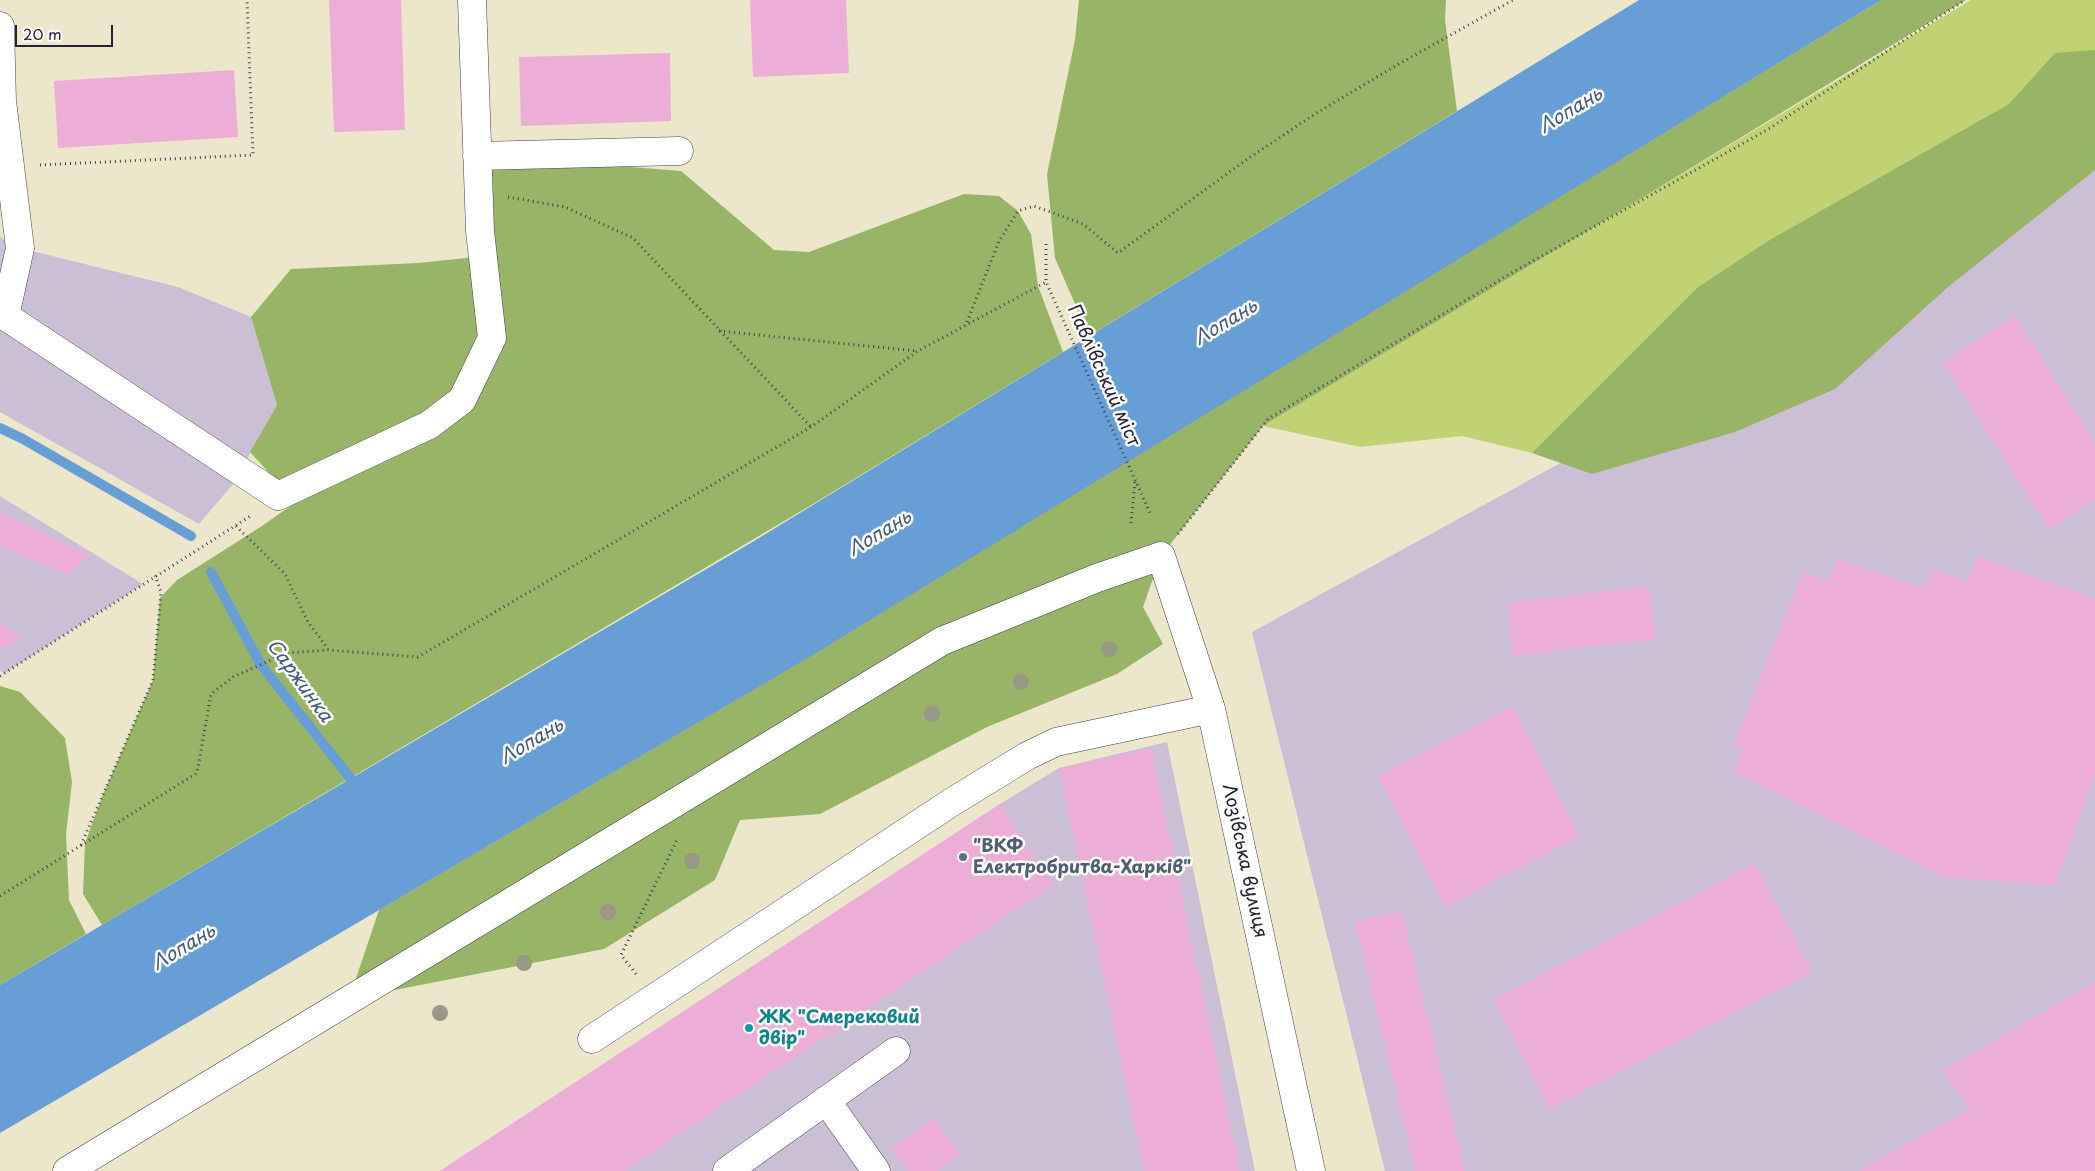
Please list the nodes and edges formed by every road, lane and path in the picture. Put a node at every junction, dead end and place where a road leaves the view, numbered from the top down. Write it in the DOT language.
graph roads {
  1 [pos="247,0"];
  2 [pos="472,0"];
  3 [pos="1513,0"];
  4 [pos="1965,0"];
  5 [pos="0,26"];
  6 [pos="679,151"];
  7 [pos="477,156"];
  8 [pos="10,167"];
  9 [pos="478,191"];
  10 [pos="1046,244"];
  11 [pos="1046,282"];
  12 [pos="966,324"];
  13 [pos="718,331"];
  14 [pos="918,351"];
  15 [pos="811,427"];
  16 [pos="1136,482"];
  17 [pos="278,496"];
  18 [pos="1150,513"];
  19 [pos="1131,523"];
  20 [pos="236,526"];
  21 [pos="1161,556"];
  22 [pos="155,575"];
  23 [pos="328,650"];
  24 [pos="0,676"];
  25 [pos="1211,709"];
  26 [pos="682,830"];
  27 [pos="81,845"];
  28 [pos="0,896"];
  29 [pos="654,999"];
  30 [pos="592,1039"];
  31 [pos="896,1051"];
  32 [pos="826,1100"];
  33 [pos="67,1171"];
  34 [pos="727,1171"];
  35 [pos="876,1171"];
  36 [pos="1312,1171"];
  1 -- 8 [label="path"];
  2 -- 7 [label="street"];
  3 -- 12 [label="path"];
  4 -- 21 [label="path"];
  5 -- 8 [label="street"];
  6 -- 7 [label="street"];
  7 -- 9 [label="street"];
  8 -- 17 [label="street"];
  9 -- 13 [label="path"];
  9 -- 17 [label="street"];
  10 -- 11 [label="path"];
  11 -- 12 [label="path"];
  11 -- 16 [label="path, Павлівський міст"];
  12 -- 14 [label="path"];
  13 -- 14 [label="path"];
  13 -- 15 [label="path"];
  14 -- 15 [label="path"];
  15 -- 23 [label="path"];
  16 -- 18 [label="path, Павлівський міст"];
  16 -- 19 [label="path"];
  17 -- 20 [label="path"];
  20 -- 22 [label="path"];
  20 -- 23 [label="path"];
  21 -- 25 [label="street, Лозівська вулиця"];
  21 -- 33 [label="street"];
  22 -- 24 [label="path"];
  22 -- 27 [label="path"];
  23 -- 27 [label="path"];
  25 -- 29 [label="street"];
  25 -- 36 [label="street, Лозівська вулиця"];
  26 -- 29 [label="path"];
  27 -- 28 [label="path"];
  29 -- 30 [label="street"];
  31 -- 32 [label="street"];
  32 -- 34 [label="street"];
  32 -- 35 [label="street"];
}
